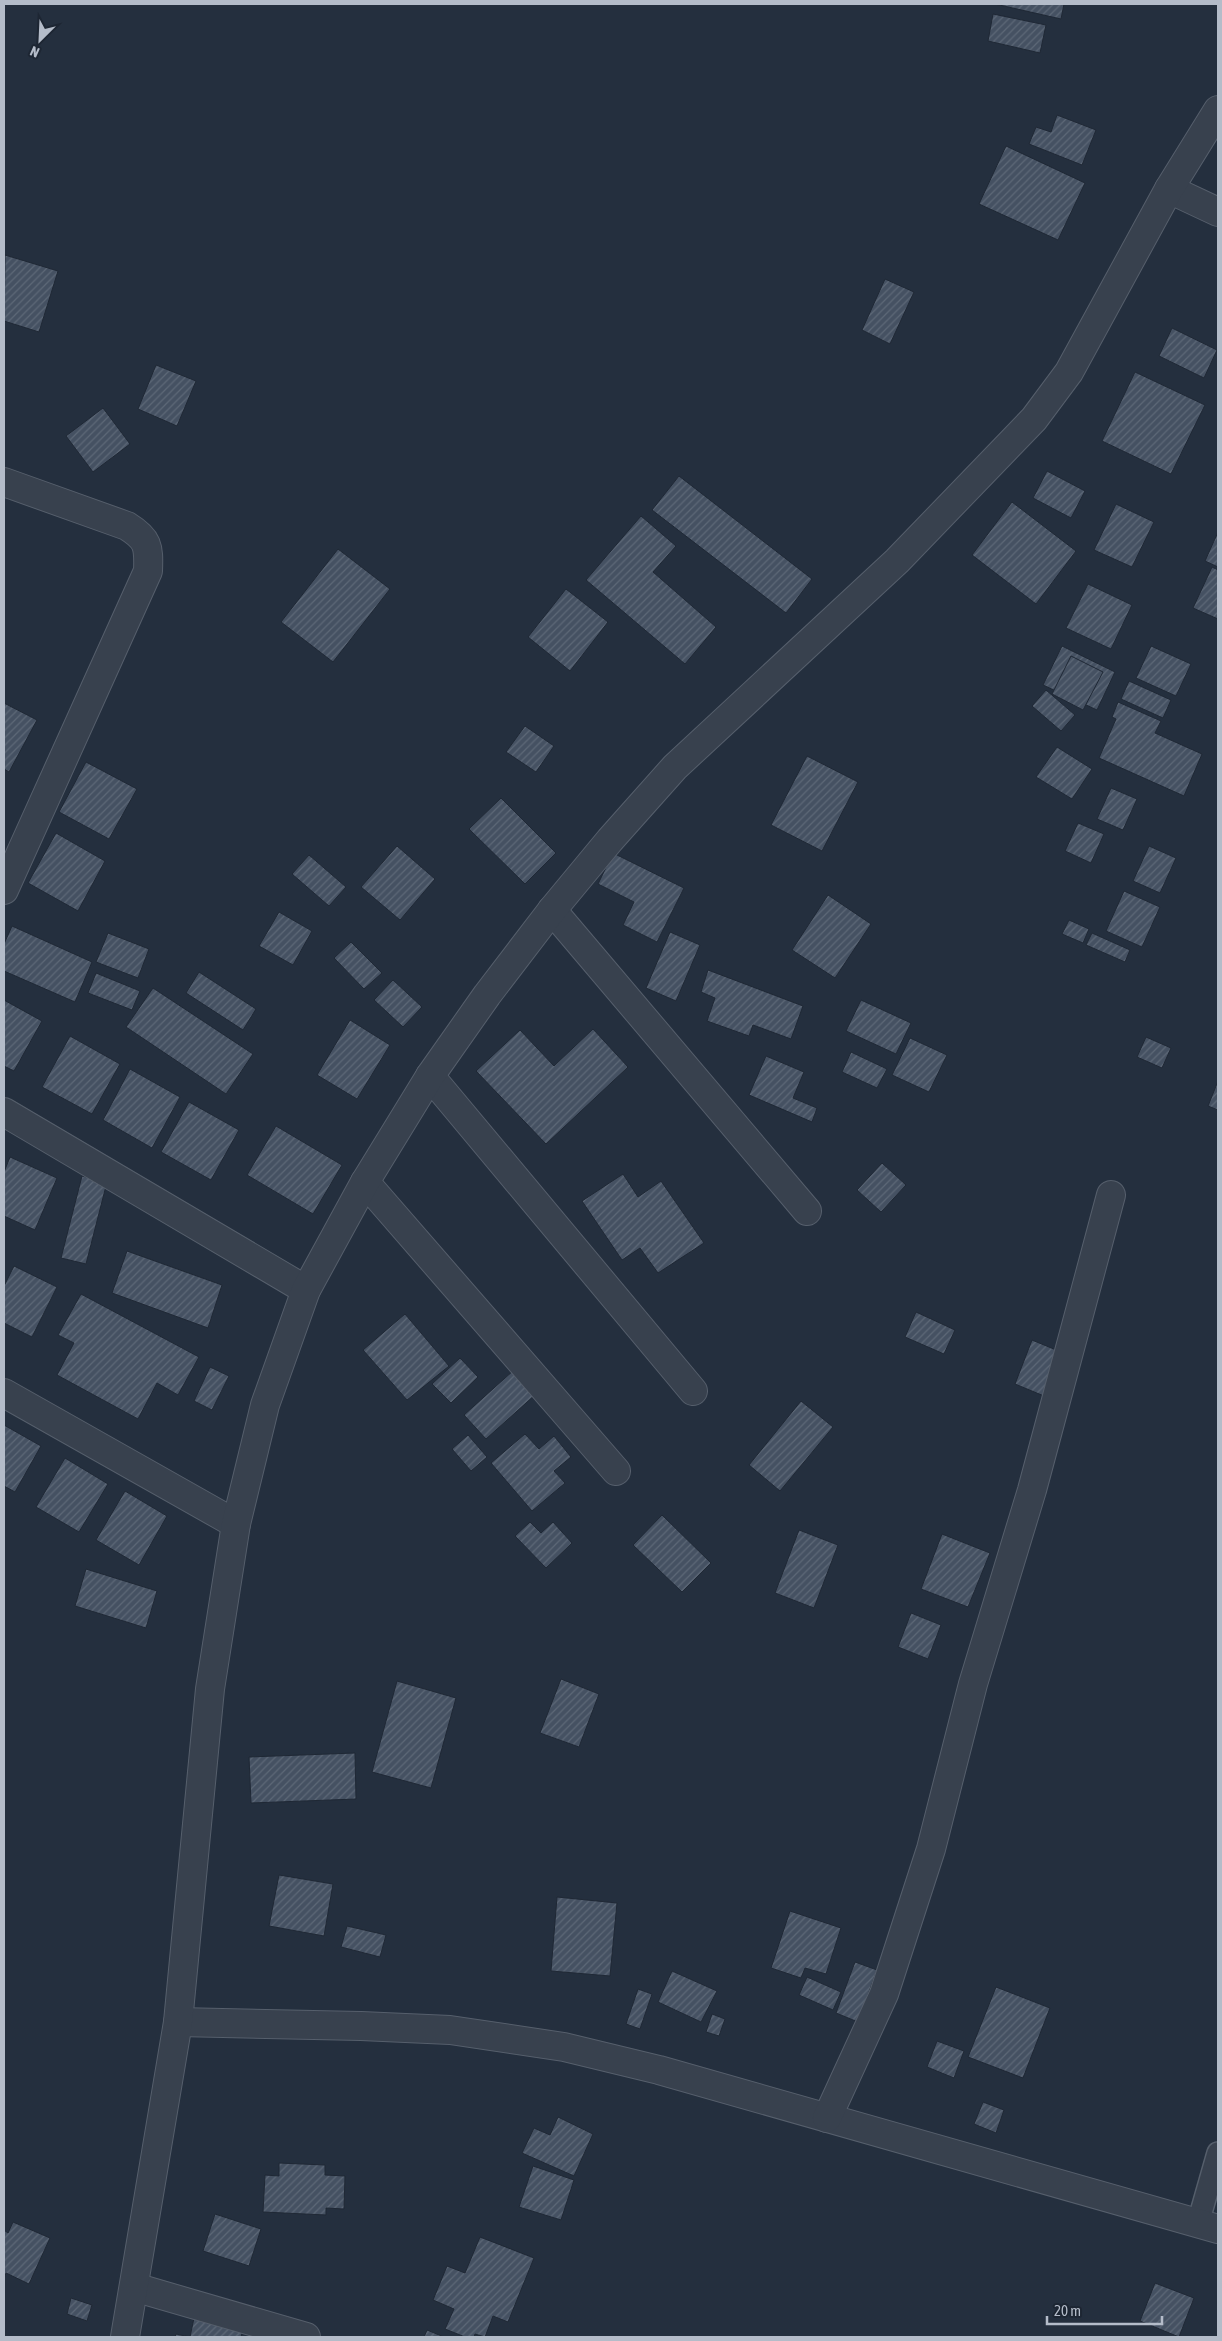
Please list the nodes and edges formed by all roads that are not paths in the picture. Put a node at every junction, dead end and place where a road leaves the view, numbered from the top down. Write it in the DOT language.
graph roads {
  1 [pos="1218,110"];
  2 [pos="1169,189"];
  3 [pos="1218,212"];
  4 [pos="4,482"];
  5 [pos="4,890"];
  6 [pos="552,910"];
  7 [pos="430,1076"];
  8 [pos="4,1112"];
  9 [pos="365,1182"];
  10 [pos="1111,1195"];
  11 [pos="807,1211"];
  12 [pos="306,1290"];
  13 [pos="692,1391"];
  14 [pos="4,1393"];
  15 [pos="616,1471"];
  16 [pos="236,1524"];
  17 [pos="178,2022"];
  18 [pos="827,2118"];
  19 [pos="1218,2153"];
  20 [pos="1208,2226"];
  21 [pos="134,2287"];
  22 [pos="125,2337"];
  23 [pos="306,2337"];
  1 -- 2 [label="street"];
  2 -- 3 [label="street"];
  2 -- 6 [label="street"];
  4 -- 5 [label="street"];
  6 -- 7 [label="street"];
  6 -- 11 [label="street"];
  7 -- 9 [label="street"];
  7 -- 13 [label="street"];
  8 -- 12 [label="street"];
  9 -- 12 [label="street"];
  9 -- 15 [label="street"];
  10 -- 18 [label="street"];
  12 -- 16 [label="street"];
  14 -- 16 [label="street"];
  16 -- 17 [label="street"];
  17 -- 18 [label="street"];
  17 -- 21 [label="street"];
  18 -- 20 [label="street"];
  19 -- 20 [label="lane"];
  21 -- 22 [label="street"];
  21 -- 23 [label="street"];
}
